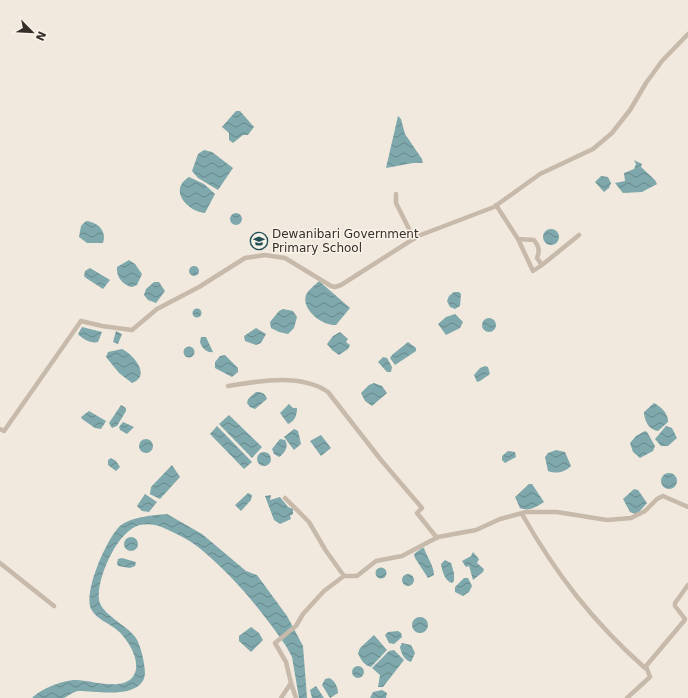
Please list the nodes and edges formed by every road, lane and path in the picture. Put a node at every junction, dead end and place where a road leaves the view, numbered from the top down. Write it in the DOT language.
graph roads {
  1 [pos="688,34"];
  2 [pos="396,194"];
  3 [pos="496,205"];
  4 [pos="579,235"];
  5 [pos="414,239"];
  6 [pos="518,239"];
  7 [pos="542,265"];
  8 [pos="228,386"];
  9 [pos="1,431"];
  10 [pos="285,498"];
  11 [pos="688,508"];
  12 [pos="522,514"];
  13 [pos="437,538"];
  14 [pos="0,563"];
  15 [pos="344,576"];
  16 [pos="688,585"];
  17 [pos="54,606"];
  18 [pos="645,668"];
  19 [pos="291,683"];
  20 [pos="281,698"];
  21 [pos="296,698"];
  22 [pos="627,698"];
  1 -- 3 [label="street"];
  2 -- 5 [label="street"];
  3 -- 5 [label="street"];
  3 -- 6 [label="street"];
  4 -- 7 [label="street"];
  5 -- 9 [label="street"];
  6 -- 7 [label="street"];
  6 -- 7 [label="street"];
  8 -- 13 [label="street"];
  10 -- 15 [label="street"];
  11 -- 12 [label="street"];
  12 -- 13 [label="street"];
  12 -- 18 [label="street"];
  13 -- 15 [label="street"];
  14 -- 17 [label="street"];
  15 -- 19 [label="street"];
  16 -- 18 [label="street"];
  18 -- 22 [label="street"];
  19 -- 20 [label="street"];
  19 -- 21 [label="street"];
}
